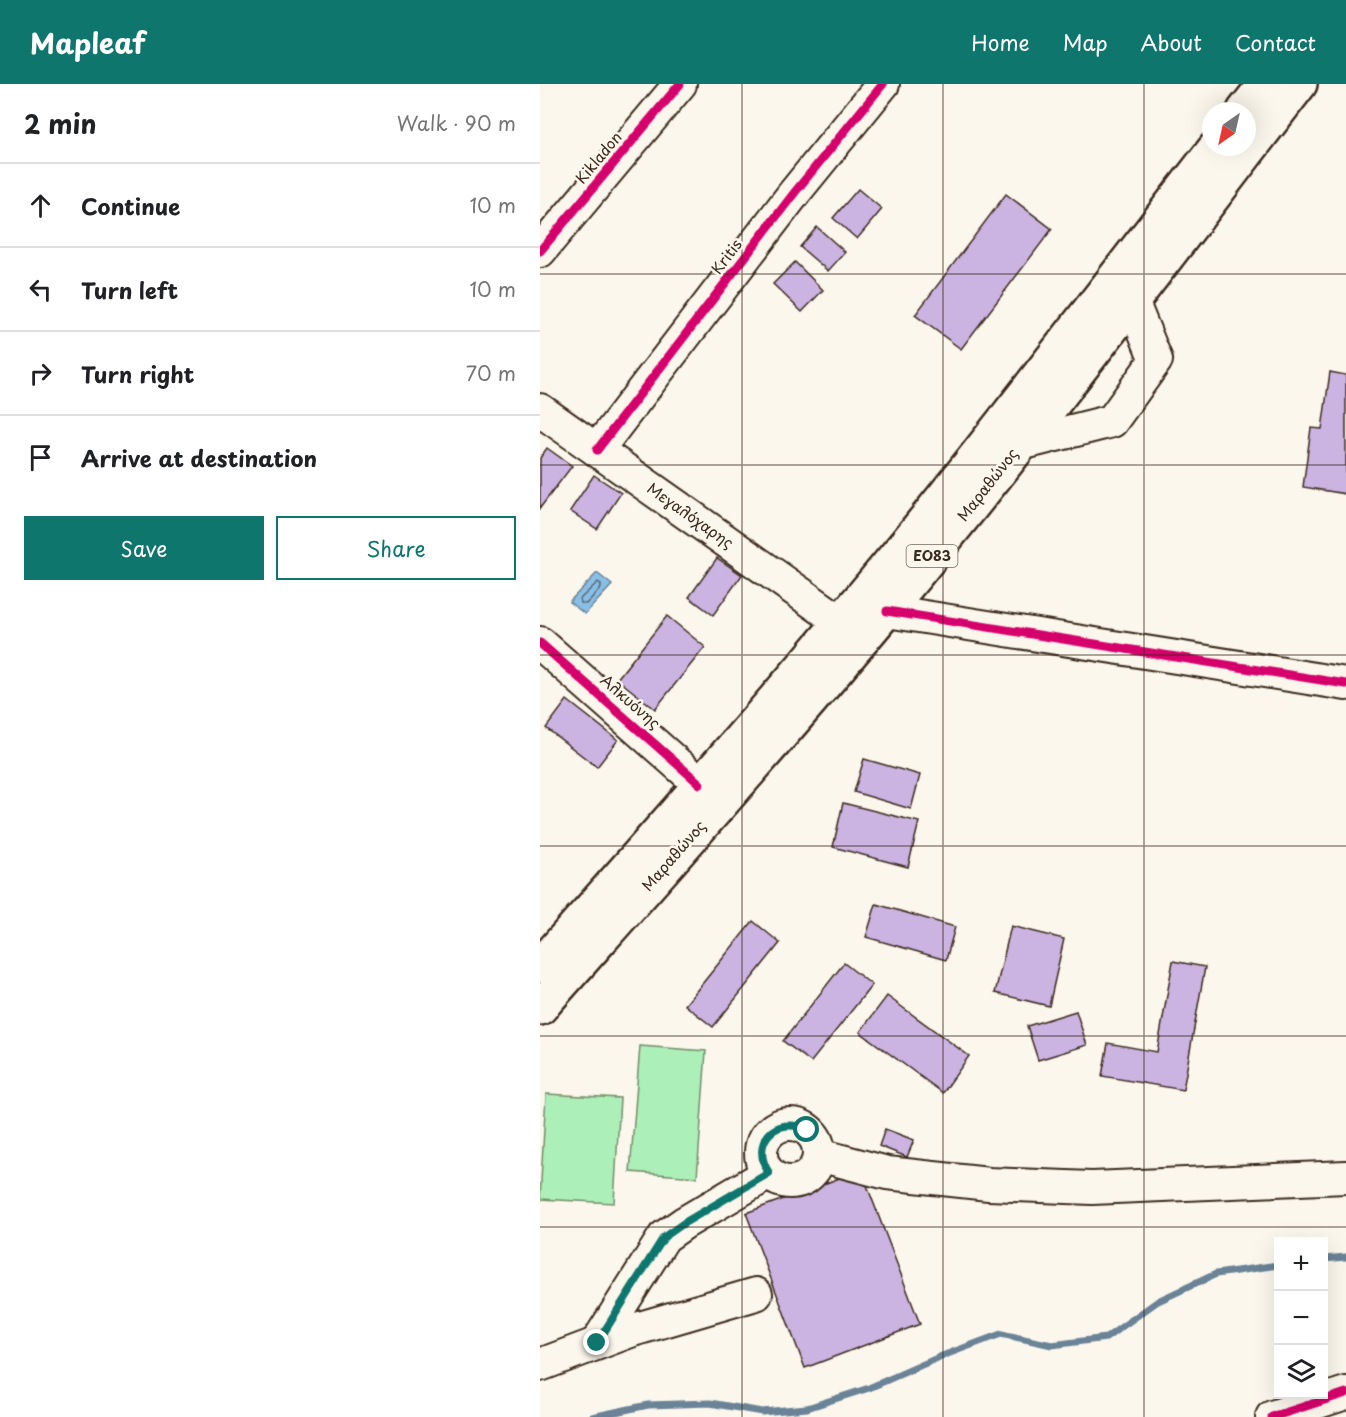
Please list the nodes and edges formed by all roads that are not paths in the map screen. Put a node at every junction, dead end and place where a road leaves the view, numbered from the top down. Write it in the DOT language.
graph roads {
  1 [pos="680,84"];
  2 [pos="884,84"];
  3 [pos="1265,84"];
  4 [pos="1300,84"];
  5 [pos="1251,102"];
  6 [pos="1209,156"];
  7 [pos="540,251"];
  8 [pos="1132,301"];
  9 [pos="540,410"];
  10 [pos="1020,444"];
  11 [pos="597,450"];
  12 [pos="887,611"];
  13 [pos="841,622"];
  14 [pos="540,643"];
  15 [pos="1346,684"];
  16 [pos="700,784"];
  17 [pos="540,966"];
  18 [pos="540,1008"];
  19 [pos="819,1155"];
  20 [pos="769,1173"];
  21 [pos="1346,1177"];
  22 [pos="756,1294"];
  23 [pos="597,1343"];
  24 [pos="540,1365"];
  25 [pos="1346,1393"];
  26 [pos="1272,1417"];
  1 -- 7 [label="street, Kikladon"];
  2 -- 11 [label="street, Kritis"];
  3 -- 5 [label="main road"];
  4 -- 8 [label="main road, Μαραθώνος / ΕΟ83"];
  6 -- 13 [label="main road, Μαραθώνος / ΕΟ83"];
  8 -- 10 [label="main road, Μαραθώνος / ΕΟ83"];
  8 -- 10 [label="street"];
  9 -- 11 [label="street, Μεγαλόχαρης"];
  10 -- 12 [label="main road, Μαραθώνος / ΕΟ83"];
  11 -- 13 [label="street, Μεγαλόχαρης"];
  12 -- 15 [label="street"];
  12 -- 18 [label="main road, Μαραθώνος / ΕΟ83"];
  13 -- 16 [label="main road, Μαραθώνος / ΕΟ83"];
  14 -- 16 [label="street, Αλκυόνης"];
  16 -- 17 [label="main road, Μαραθώνος / ΕΟ83"];
  19 -- 20 [label="street"];
  19 -- 20 [label="street"];
  19 -- 21 [label="street"];
  20 -- 23 [label="street"];
  22 -- 23 [label="street"];
  23 -- 24 [label="street"];
  25 -- 26 [label="street"];
}
